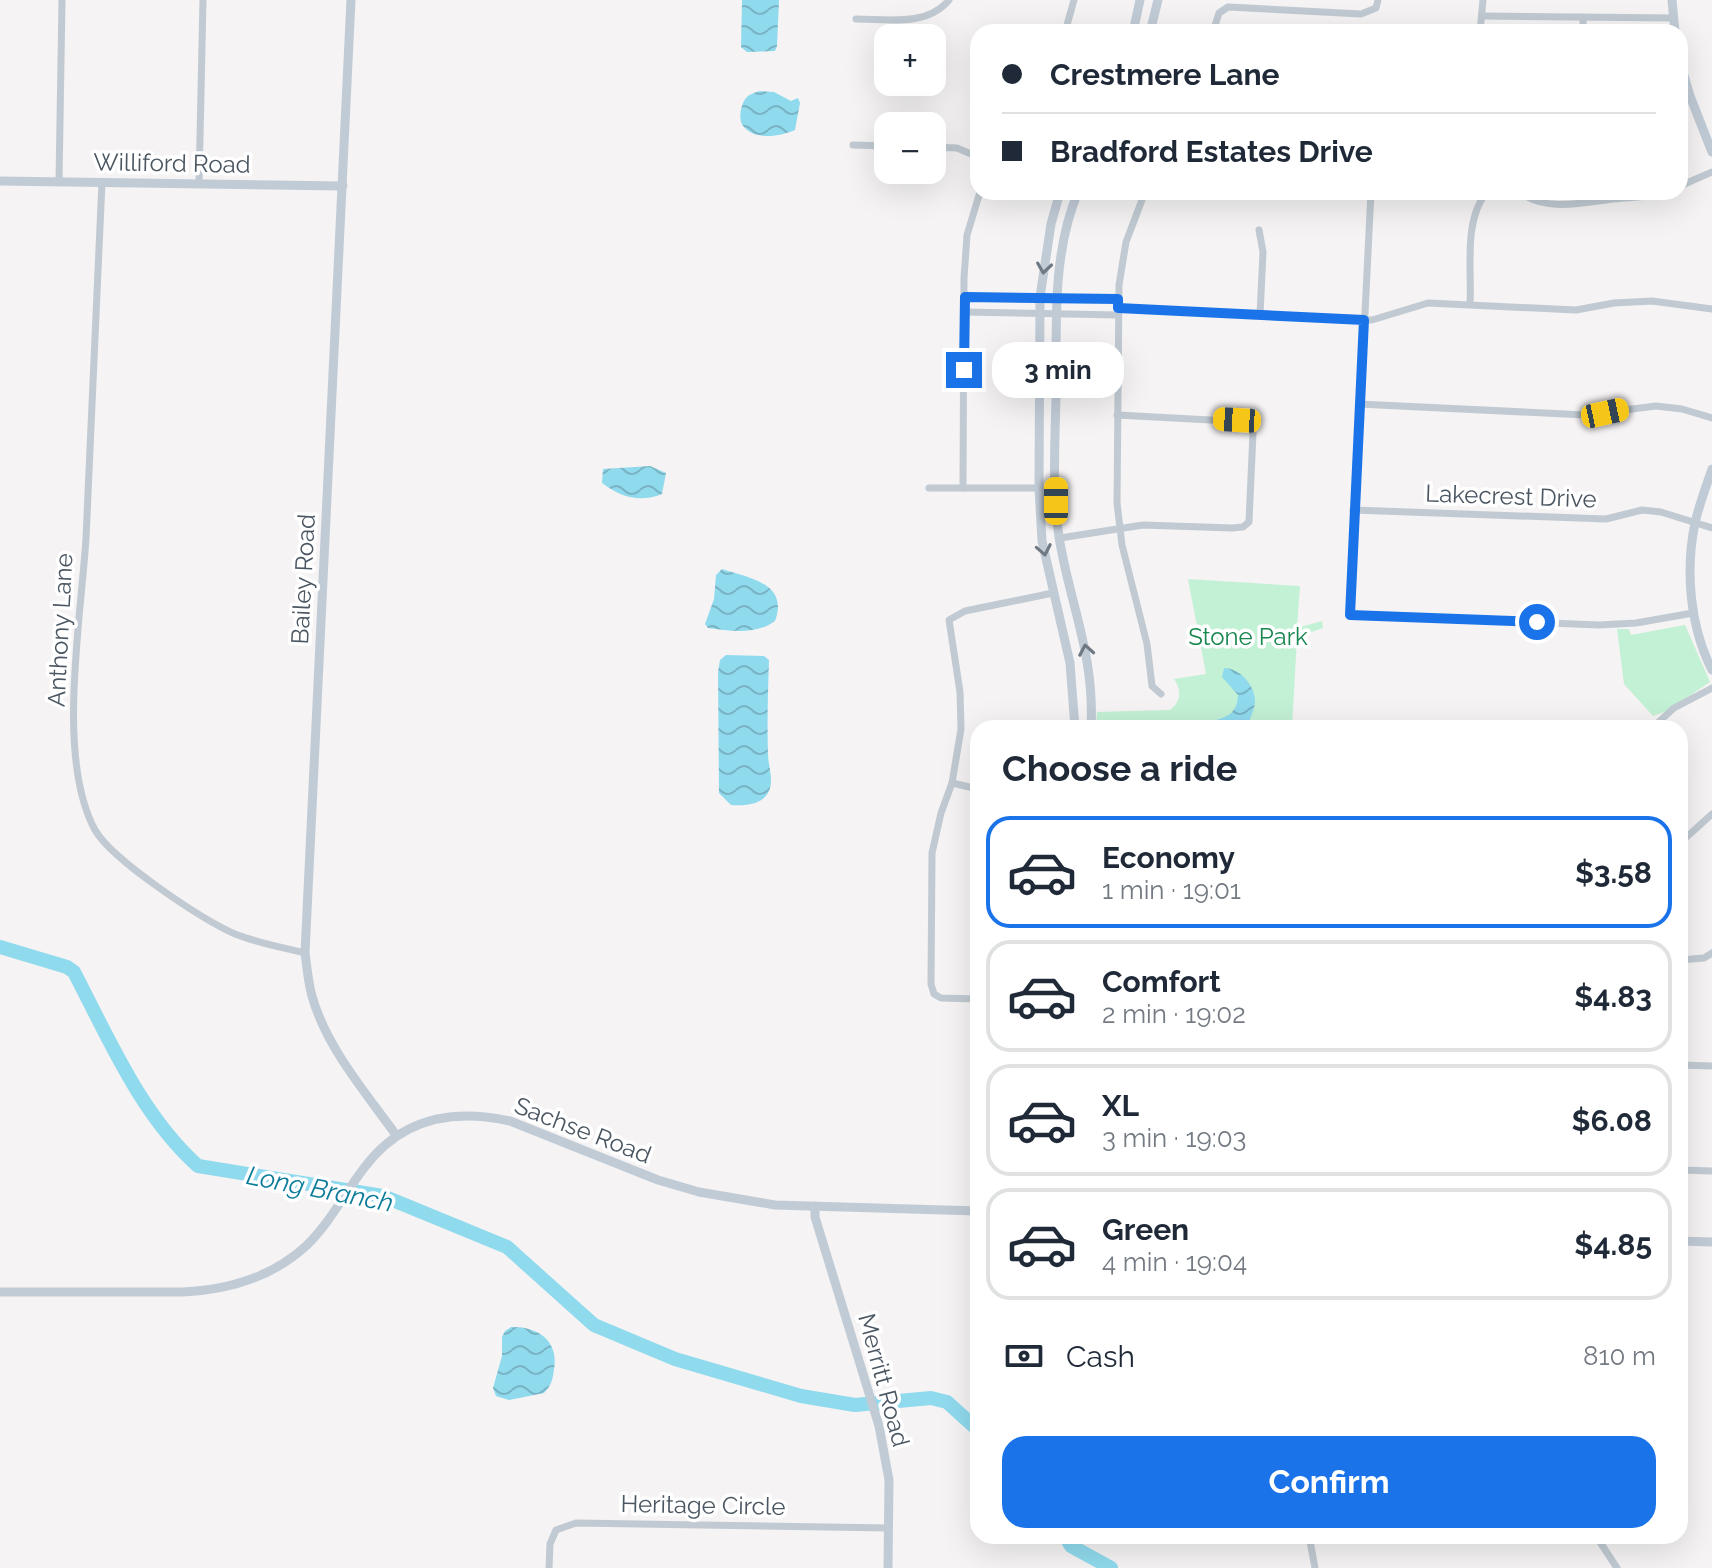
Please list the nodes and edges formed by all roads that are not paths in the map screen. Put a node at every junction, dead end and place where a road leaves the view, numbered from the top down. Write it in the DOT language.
graph roads {
  1 [pos="62,0"];
  2 [pos="203,0"];
  3 [pos="351,0"];
  4 [pos="949,0"];
  5 [pos="1074,0"];
  6 [pos="1140,0"];
  7 [pos="1158,0"];
  8 [pos="1378,0"];
  9 [pos="1483,0"];
  10 [pos="1672,0"];
  11 [pos="1483,16"];
  12 [pos="1583,17"];
  13 [pos="1673,18"];
  14 [pos="856,19"];
  15 [pos="1067,24"];
  16 [pos="1135,24"];
  17 [pos="1152,24"];
  18 [pos="1216,24"];
  19 [pos="1482,24"];
  20 [pos="1583,24"];
  21 [pos="1674,24"];
  22 [pos="1688,89"];
  23 [pos="1706,124"];
  24 [pos="853,145"];
  25 [pos="874,146"];
  26 [pos="946,148"];
  27 [pos="1712,152"];
  28 [pos="970,154"];
  29 [pos="1712,172"];
  30 [pos="0,181"];
  31 [pos="59,181"];
  32 [pos="102,182"];
  33 [pos="1688,182"];
  34 [pos="199,183"];
  35 [pos="343,186"];
  36 [pos="978,200"];
  37 [pos="1058,200"];
  38 [pos="1076,200"];
  39 [pos="1142,200"];
  40 [pos="1371,200"];
  41 [pos="1482,200"];
  42 [pos="1535,200"];
  43 [pos="1613,200"];
  44 [pos="1259,230"];
  45 [pos="965,297"];
  46 [pos="1040,297"];
  47 [pos="1057,297"];
  48 [pos="1470,304"];
  49 [pos="1118,307"];
  50 [pos="1712,309"];
  51 [pos="965,312"];
  52 [pos="1039,312"];
  53 [pos="1057,313"];
  54 [pos="1260,315"];
  55 [pos="1364,320"];
  56 [pos="1359,404"];
  57 [pos="1117,415"];
  58 [pos="1712,418"];
  59 [pos="1712,469"];
  60 [pos="929,488"];
  61 [pos="963,488"];
  62 [pos="1039,488"];
  63 [pos="1353,510"];
  64 [pos="1695,522"];
  65 [pos="1712,528"];
  66 [pos="1120,529"];
  67 [pos="1060,538"];
  68 [pos="1053,593"];
  69 [pos="1693,613"];
  70 [pos="1712,670"];
  71 [pos="1712,688"];
  72 [pos="1161,694"];
  73 [pos="1074,720"];
  74 [pos="1091,720"];
  75 [pos="1661,720"];
  76 [pos="952,783"];
  77 [pos="970,787"];
  78 [pos="1712,814"];
  79 [pos="1688,836"];
  80 [pos="305,953"];
  81 [pos="1712,953"];
  82 [pos="1688,961"];
  83 [pos="970,999"];
  84 [pos="1688,1065"];
  85 [pos="1712,1066"];
  86 [pos="396,1135"];
  87 [pos="1688,1170"];
  88 [pos="1712,1171"];
  89 [pos="815,1206"];
  90 [pos="970,1211"];
  91 [pos="1688,1241"];
  92 [pos="1712,1242"];
  93 [pos="0,1292"];
  94 [pos="889,1528"];
  95 [pos="1310,1544"];
  96 [pos="1601,1544"];
  97 [pos="549,1568"];
  98 [pos="888,1568"];
  99 [pos="1315,1568"];
  100 [pos="1617,1568"];
  1 -- 31 [label="street"];
  2 -- 34 [label="street"];
  3 -- 35 [label="main road, Bailey Road"];
  4 -- 14 [label="street"];
  5 -- 15 [label="street"];
  6 -- 16 [label="main road"];
  7 -- 17 [label="main road"];
  8 -- 18 [label="street"];
  9 -- 11 [label="street"];
  10 -- 13 [label="main road"];
  11 -- 12 [label="street"];
  11 -- 19 [label="street"];
  12 -- 13 [label="street"];
  12 -- 20 [label="street"];
  13 -- 21 [label="main road"];
  22 -- 23 [label="main road"];
  23 -- 27 [label="main road"];
  24 -- 25 [label="street"];
  26 -- 28 [label="street"];
  29 -- 33 [label="street"];
  30 -- 31 [label="main road, Williford Road"];
  31 -- 32 [label="main road, Williford Road"];
  32 -- 34 [label="main road, Williford Road"];
  32 -- 80 [label="street, Anthony Lane"];
  34 -- 35 [label="main road, Williford Road"];
  35 -- 80 [label="main road, Bailey Road"];
  36 -- 45 [label="street"];
  37 -- 46 [label="main road, one-way"];
  38 -- 47 [label="main road"];
  39 -- 49 [label="street"];
  40 -- 55 [label="street"];
  41 -- 48 [label="street"];
  42 -- 43 [label="street"];
  44 -- 54 [label="street"];
  45 -- 46 [label="street"];
  45 -- 51 [label="street"];
  46 -- 47 [label="street"];
  46 -- 52 [label="main road"];
  47 -- 49 [label="street"];
  47 -- 53 [label="main road"];
  48 -- 50 [label="street"];
  48 -- 55 [label="street"];
  49 -- 53 [label="street"];
  49 -- 54 [label="street"];
  49 -- 57 [label="street"];
  51 -- 52 [label="street"];
  51 -- 61 [label="street"];
  52 -- 53 [label="street"];
  52 -- 62 [label="main road"];
  53 -- 67 [label="main road"];
  54 -- 55 [label="street"];
  55 -- 56 [label="street"];
  56 -- 58 [label="street"];
  56 -- 63 [label="street"];
  57 -- 66 [label="street"];
  57 -- 66 [label="street"];
  59 -- 64 [label="main road"];
  60 -- 61 [label="street"];
  61 -- 62 [label="street"];
  62 -- 68 [label="main road, one-way"];
  63 -- 64 [label="street, Lakecrest Drive"];
  63 -- 69 [label="street"];
  64 -- 65 [label="street, Lakecrest Drive"];
  64 -- 69 [label="main road"];
  66 -- 67 [label="street"];
  66 -- 72 [label="street"];
  74 -- 67 [label="main road, one-way"];
  68 -- 73 [label="main road"];
  68 -- 76 [label="street"];
  69 -- 70 [label="main road"];
  71 -- 75 [label="street"];
  76 -- 77 [label="street"];
  76 -- 83 [label="street"];
  78 -- 79 [label="street"];
  80 -- 86 [label="main road, Bailey Road"];
  81 -- 82 [label="street"];
  84 -- 85 [label="street"];
  86 -- 89 [label="main road, Sachse Road"];
  86 -- 93 [label="main road, Sachse Road"];
  87 -- 88 [label="street"];
  89 -- 90 [label="main road, Sachse Road"];
  89 -- 94 [label="main road, Merritt Road"];
  91 -- 92 [label="main road"];
  94 -- 97 [label="street, Heritage Circle"];
  94 -- 98 [label="main road, Merritt Road"];
  95 -- 99 [label="street"];
  96 -- 100 [label="street"];
}
